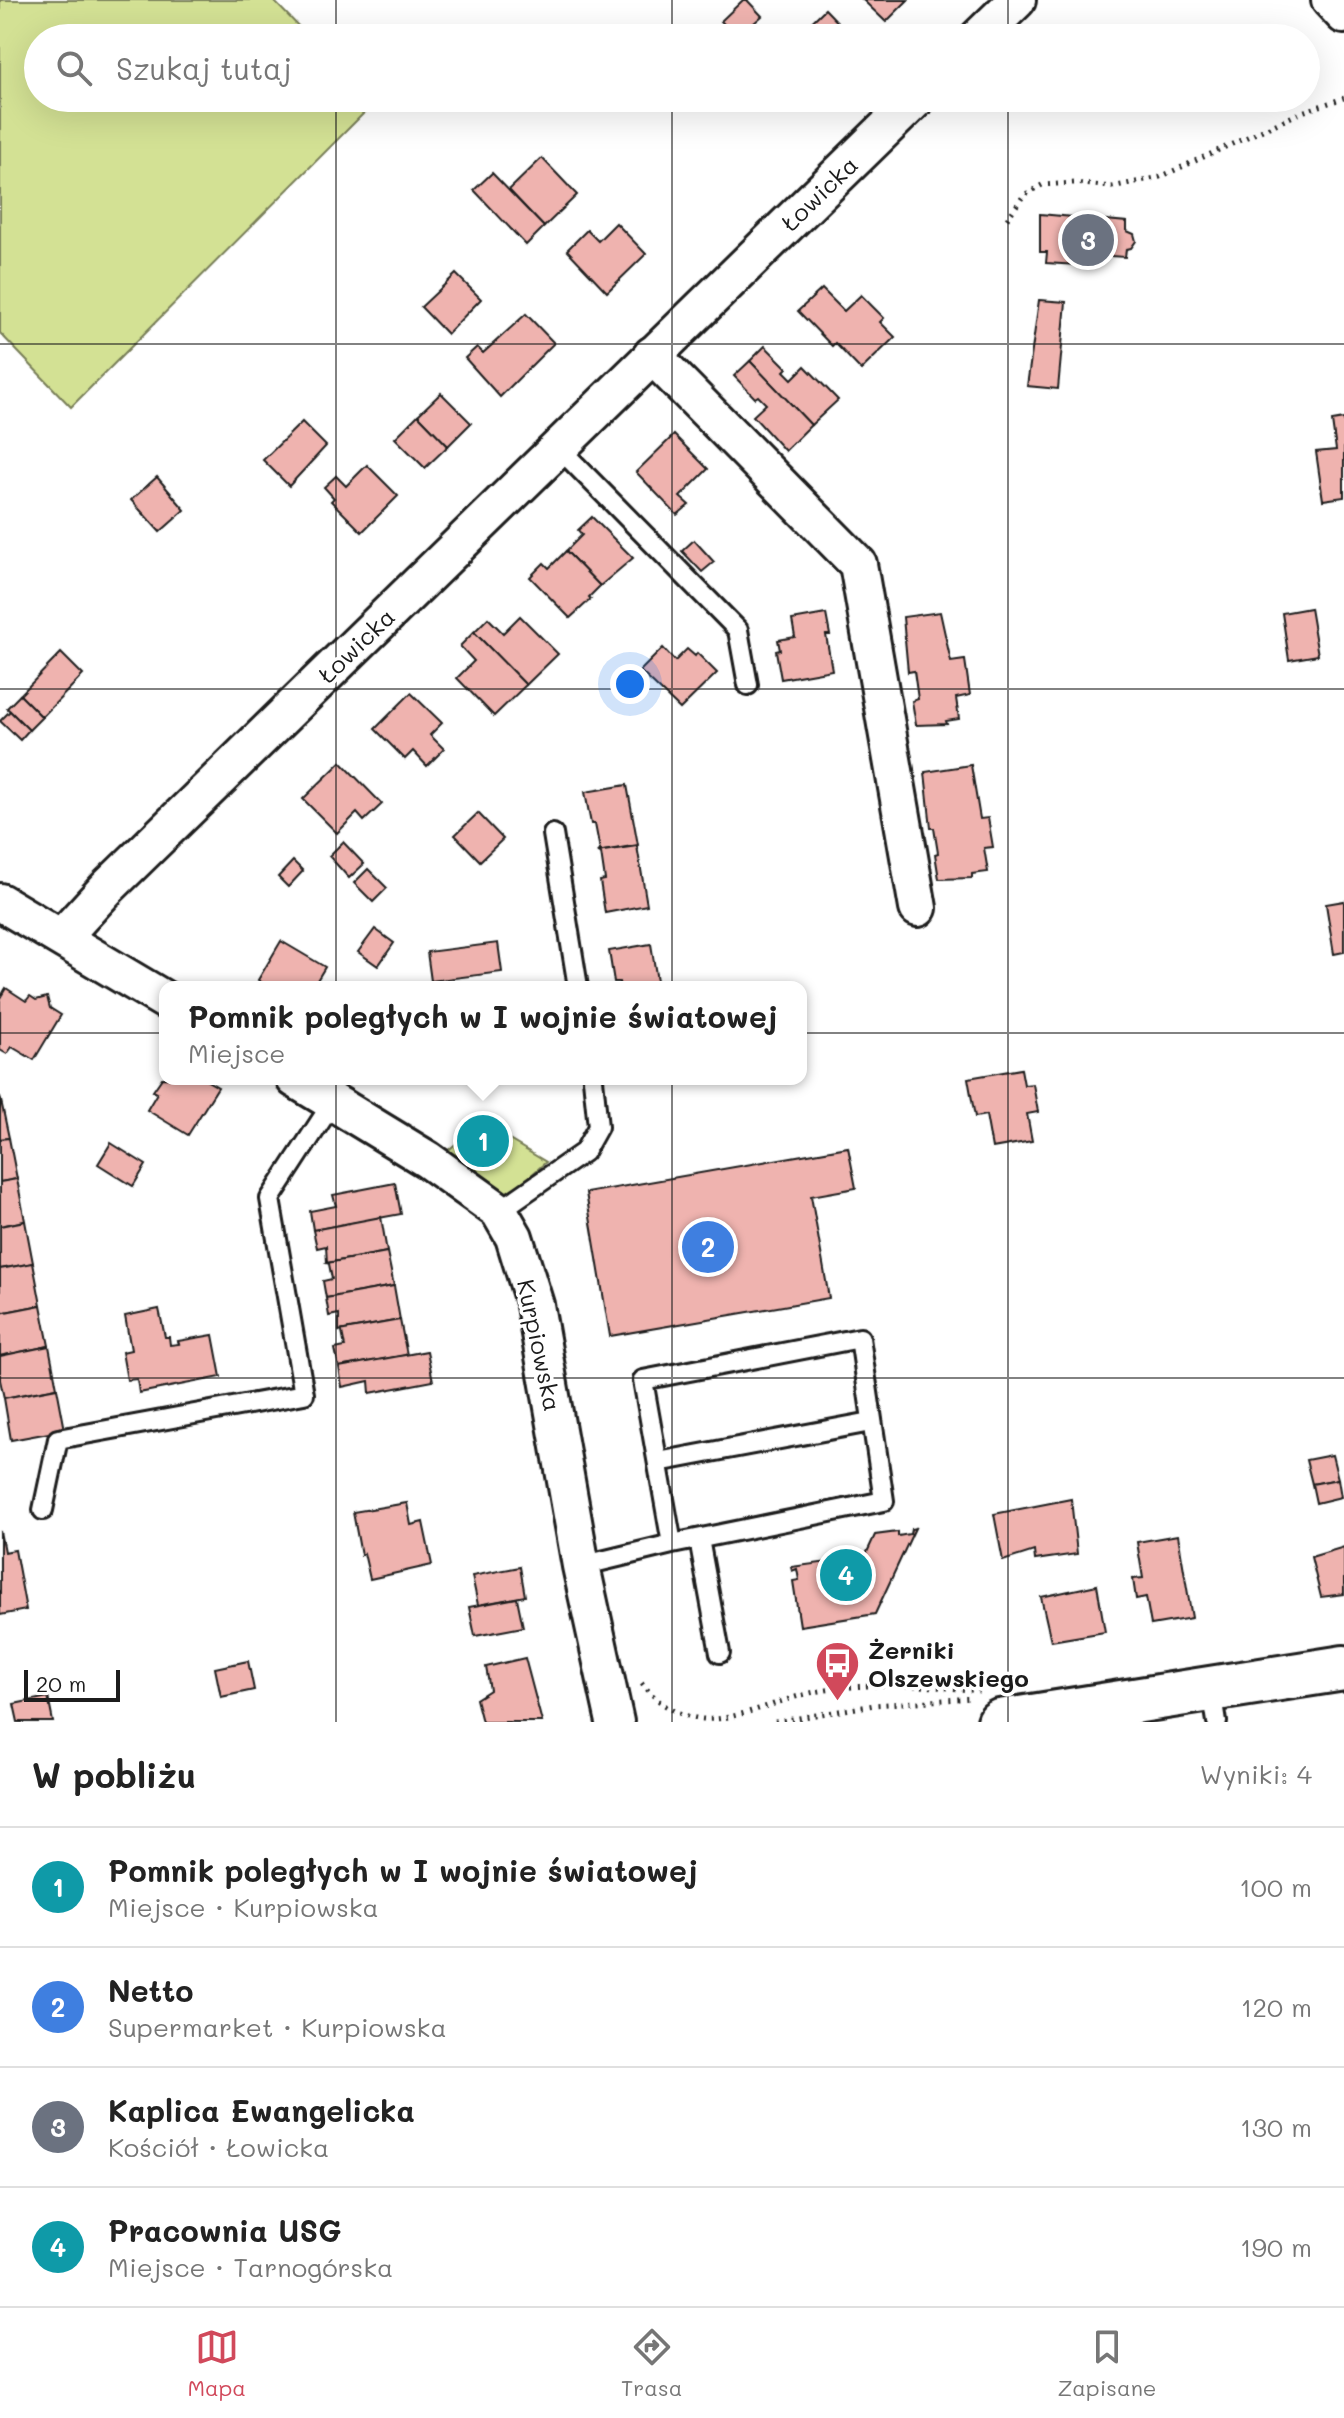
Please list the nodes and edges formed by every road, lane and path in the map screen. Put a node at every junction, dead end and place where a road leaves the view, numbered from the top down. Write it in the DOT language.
graph roads {
  1 [pos="1017,0"];
  2 [pos="1330,0"];
  3 [pos="1344,15"];
  4 [pos="992,24"];
  5 [pos="1344,98"];
  6 [pos="1320,106"];
  7 [pos="903,112"];
  8 [pos="1302,112"];
  9 [pos="1007,219"];
  10 [pos="652,355"];
  11 [pos="558,447"];
  12 [pos="748,685"];
  13 [pos="553,834"];
  14 [pos="0,902"];
  15 [pos="918,908"];
  16 [pos="62,937"];
  17 [pos="577,981"];
  18 [pos="159,996"];
  19 [pos="305,1085"];
  20 [pos="594,1085"];
  21 [pos="333,1102"];
  22 [pos="499,1211"];
  23 [pos="871,1422"];
  24 [pos="658,1462"];
  25 [pos="43,1510"];
  26 [pos="699,1539"];
  27 [pos="672,1544"];
  28 [pos="581,1566"];
  29 [pos="720,1653"];
  30 [pos="1344,1668"];
  31 [pos="635,1670"];
  32 [pos="991,1703"];
  33 [pos="1215,1705"];
  34 [pos="615,1722"];
  35 [pos="775,1722"];
  1 -- 4 [label="street"];
  2 -- 3 [label="street"];
  5 -- 6 [label="path"];
  7 -- 10 [label="street, Łowicka"];
  8 -- 9 [label="path"];
  10 -- 11 [label="street, Łowicka"];
  10 -- 15 [label="street"];
  11 -- 12 [label="lane"];
  11 -- 16 [label="street, Łowicka"];
  13 -- 17 [label="lane"];
  14 -- 16 [label="street"];
  16 -- 18 [label="street"];
  19 -- 21 [label="street, Kurpiowska"];
  20 -- 22 [label="lane"];
  21 -- 22 [label="street, Kurpiowska"];
  21 -- 25 [label="lane"];
  22 -- 28 [label="street, Kurpiowska"];
  23 -- 24 [label="lane"];
  23 -- 24 [label="lane"];
  23 -- 26 [label="lane"];
  24 -- 27 [label="lane"];
  26 -- 27 [label="lane"];
  26 -- 29 [label="lane"];
  27 -- 28 [label="lane"];
  28 -- 34 [label="street, Kurpiowska"];
  30 -- 33 [label="main road"];
  31 -- 32 [label="path"];
  32 -- 33 [label="main road"];
  32 -- 35 [label="path"];
}
